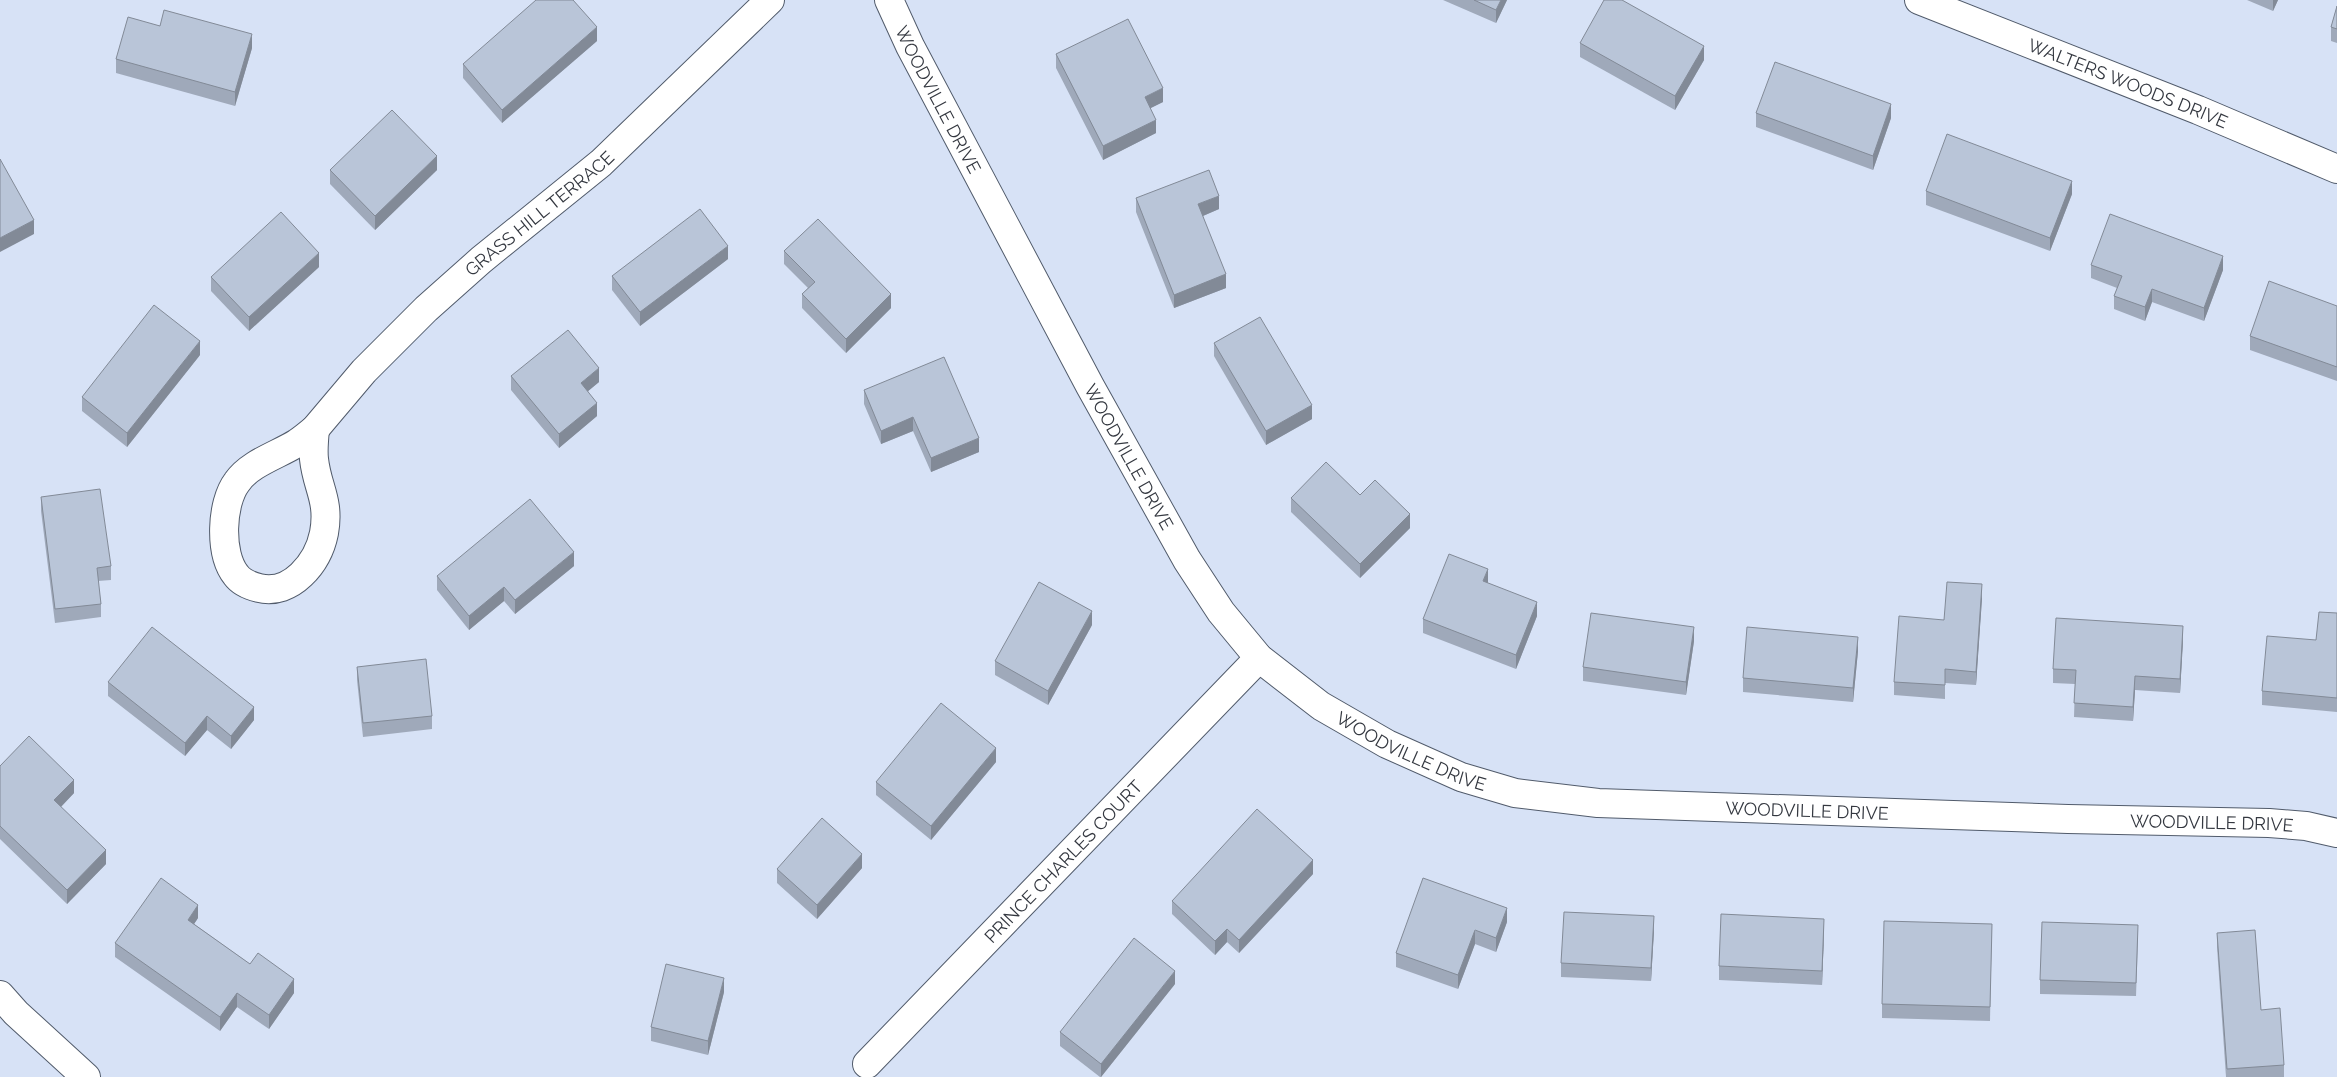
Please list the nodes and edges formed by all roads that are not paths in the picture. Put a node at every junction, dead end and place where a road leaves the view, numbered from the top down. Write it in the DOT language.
graph roads {
  1 [pos="770,0"];
  2 [pos="889,0"];
  3 [pos="1919,0"];
  4 [pos="2337,169"];
  5 [pos="315,429"];
  6 [pos="1259,658"];
  7 [pos="2337,833"];
  8 [pos="0,995"];
  9 [pos="867,1064"];
  10 [pos="86,1077"];
  1 -- 5 [label="street, GRASS HILL TERRACE"];
  2 -- 6 [label="street, WOODVILLE DRIVE"];
  3 -- 4 [label="street, WALTERS WOODS DRIVE"];
  5 -- 5 [label="street, GRASS HILL TERRACE"];
  6 -- 7 [label="street, WOODVILLE DRIVE"];
  6 -- 9 [label="street, PRINCE CHARLES COURT"];
  8 -- 10 [label="street"];
}
